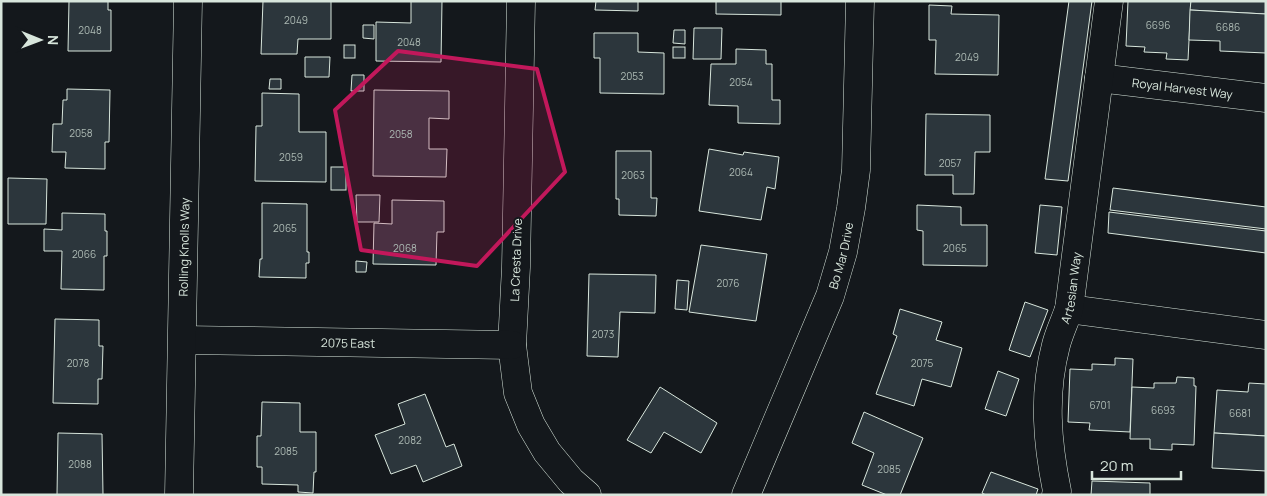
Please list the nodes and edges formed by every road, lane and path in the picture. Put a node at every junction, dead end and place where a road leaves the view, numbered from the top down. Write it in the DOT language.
graph roads {
  1 [pos="188,1"];
  2 [pos="521,1"];
  3 [pos="860,1"];
  4 [pos="1109,1"];
  5 [pos="1099,78"];
  6 [pos="1266,98"];
  7 [pos="1069,309"];
  8 [pos="1266,335"];
  9 [pos="183,340"];
  10 [pos="512,345"];
  11 [pos="179,495"];
  12 [pos="587,495"];
  13 [pos="746,495"];
  14 [pos="1056,495"];
  1 -- 9 [label="street, Rolling Knolls Way"];
  2 -- 10 [label="street, La Cresta Drive"];
  3 -- 13 [label="street, Bo Mar Drive"];
  4 -- 5 [label="street, Artesian Way"];
  5 -- 6 [label="street, Royal Harvest Way"];
  5 -- 7 [label="street, Artesian Way"];
  7 -- 8 [label="street"];
  7 -- 14 [label="street, Artesian Way"];
  9 -- 10 [label="street, 2075 East"];
  9 -- 11 [label="street, Rolling Knolls Way"];
  10 -- 12 [label="street, La Cresta Drive"];
}
